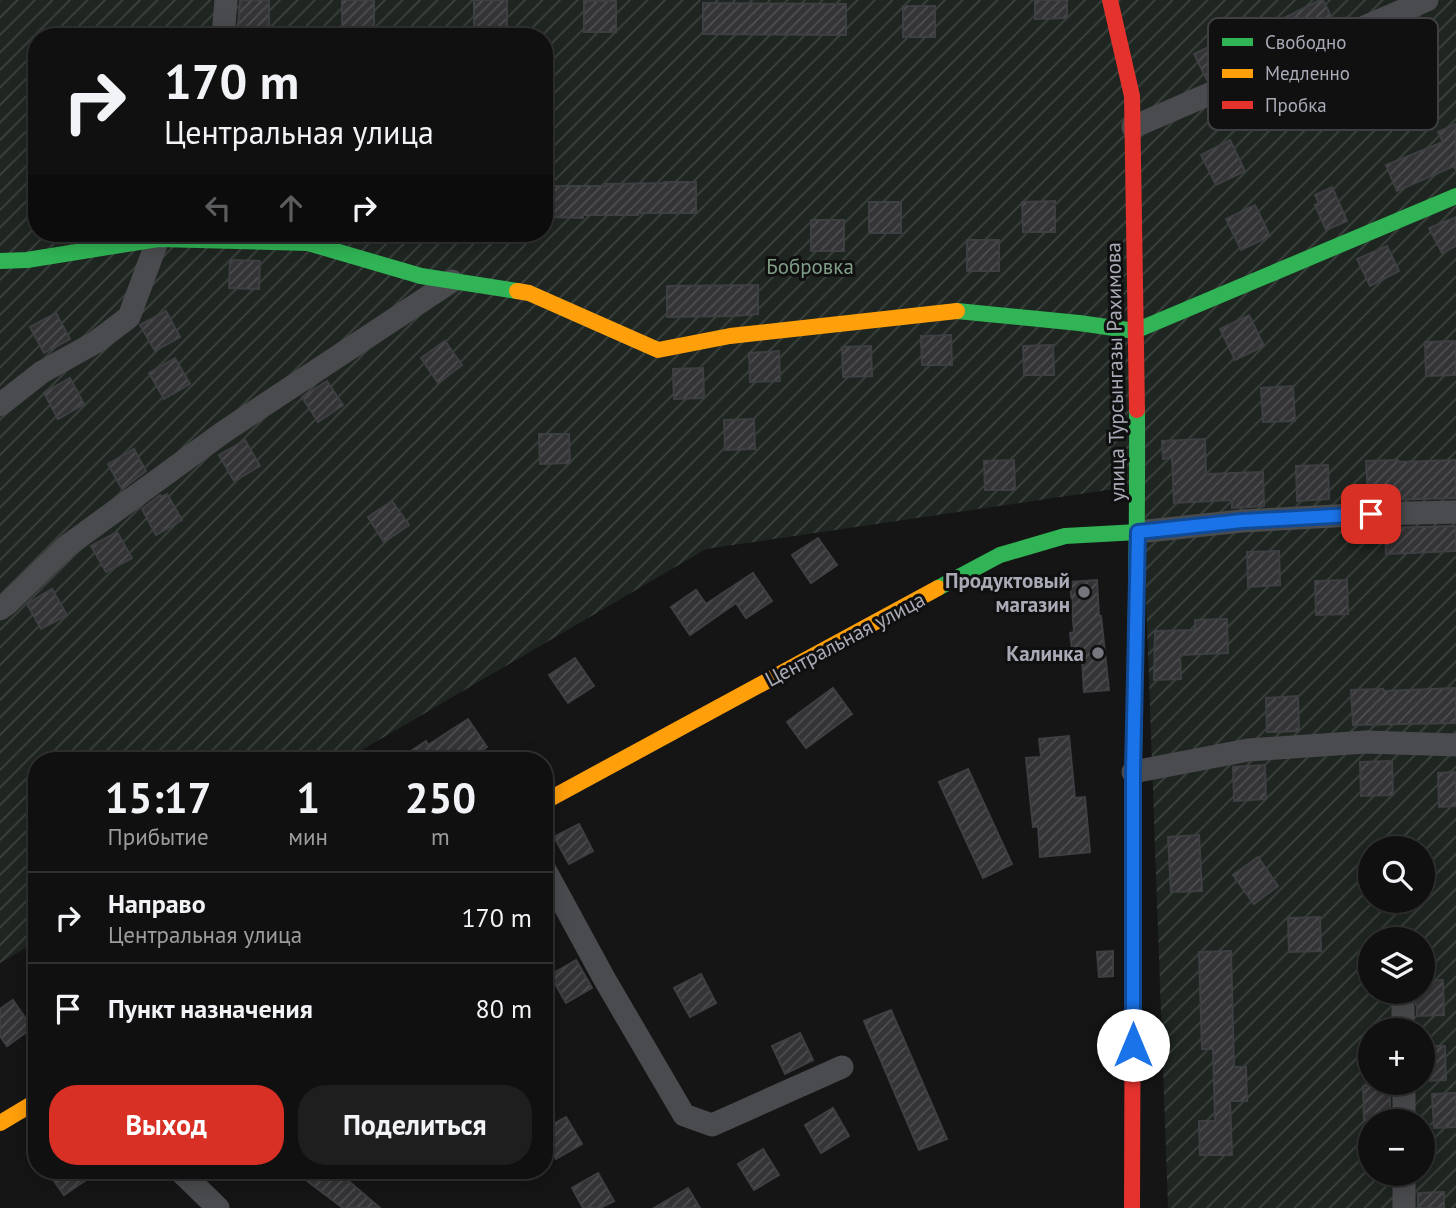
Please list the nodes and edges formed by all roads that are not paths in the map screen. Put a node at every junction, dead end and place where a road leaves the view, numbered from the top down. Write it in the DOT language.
graph roads {
  1 [pos="226,0"];
  2 [pos="1110,0"];
  3 [pos="1427,0"];
  4 [pos="1385,18"];
  5 [pos="224,28"];
  6 [pos="1208,95"];
  7 [pos="1133,127"];
  8 [pos="1456,196"];
  9 [pos="128,242"];
  10 [pos="159,242"];
  11 [pos="287,242"];
  12 [pos="0,261"];
  13 [pos="452,281"];
  14 [pos="1135,331"];
  15 [pos="0,405"];
  16 [pos="1456,512"];
  17 [pos="1138,532"];
  18 [pos="0,609"];
  19 [pos="1456,745"];
  20 [pos="1133,772"];
  21 [pos="553,797"];
  22 [pos="553,885"];
  23 [pos="842,1067"];
  24 [pos="28,1106"];
  25 [pos="0,1123"];
  26 [pos="188,1179"];
  27 [pos="1404,1186"];
  28 [pos="218,1208"];
  29 [pos="1132,1208"];
  30 [pos="1404,1208"];
  1 -- 5 [label="street"];
  2 -- 7 [label="street, улица Турсынгазы Рахимова"];
  3 -- 4 [label="street"];
  6 -- 7 [label="street"];
  7 -- 14 [label="street, улица Турсынгазы Рахимова"];
  8 -- 14 [label="street"];
  9 -- 12 [label="street"];
  10 -- 15 [label="street"];
  11 -- 13 [label="street"];
  13 -- 14 [label="street"];
  13 -- 18 [label="street"];
  14 -- 17 [label="street, улица Турсынгазы Рахимова"];
  16 -- 17 [label="street, Центральная улица"];
  17 -- 20 [label="street, улица Турсынгазы Рахимова"];
  17 -- 21 [label="street, Центральная улица"];
  19 -- 20 [label="street"];
  20 -- 29 [label="street, улица Турсынгазы Рахимова"];
  22 -- 23 [label="street"];
  24 -- 25 [label="street"];
  26 -- 28 [label="street"];
  27 -- 30 [label="street"];
}
